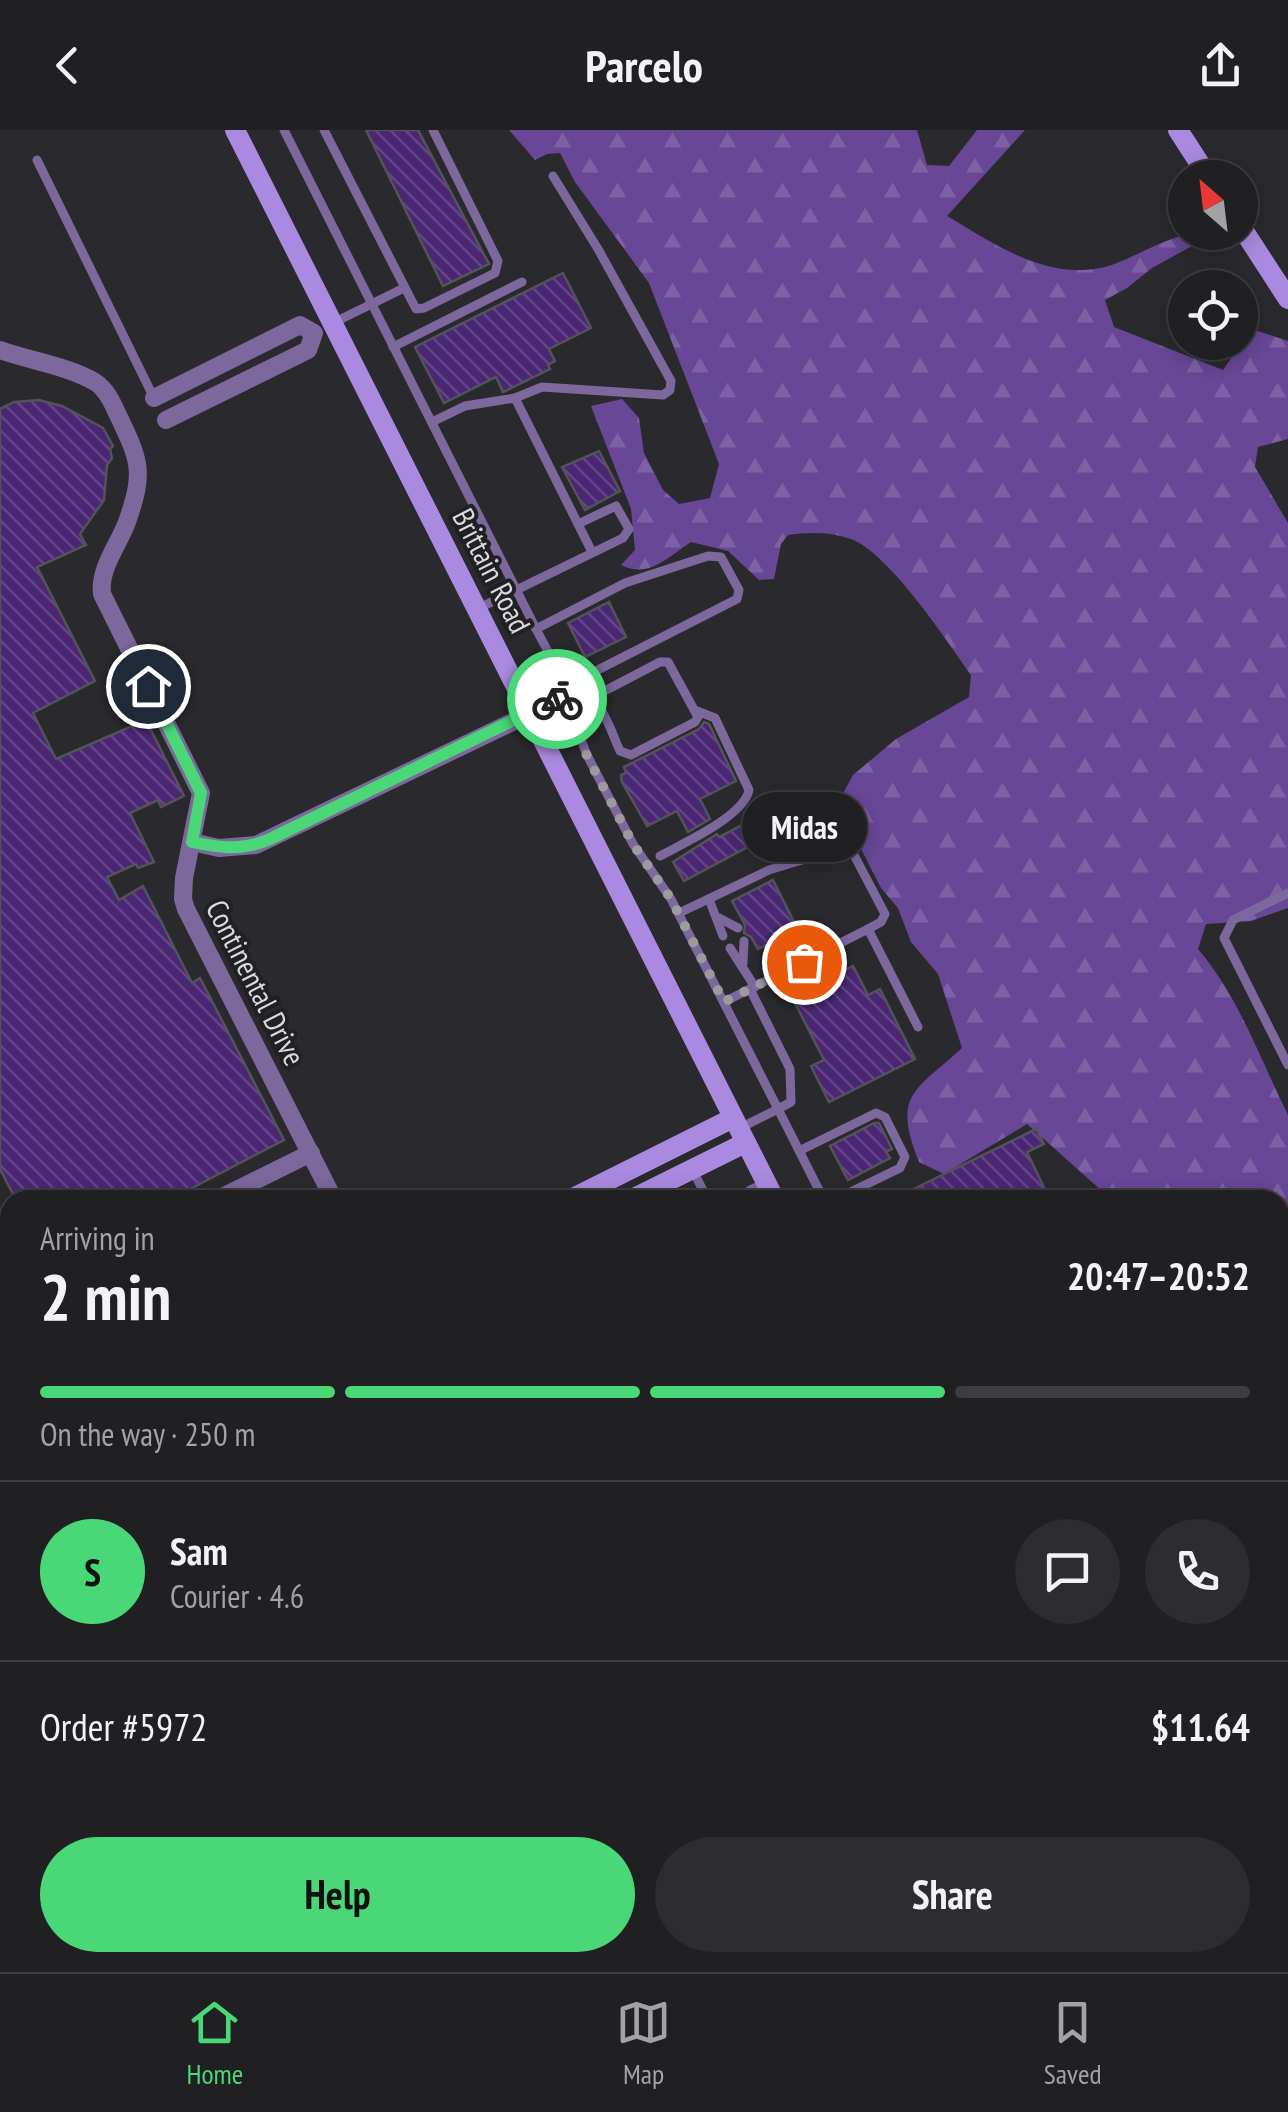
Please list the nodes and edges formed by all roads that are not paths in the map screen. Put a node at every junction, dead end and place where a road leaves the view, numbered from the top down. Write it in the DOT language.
graph roads {
  1 [pos="236,130"];
  2 [pos="284,130"];
  3 [pos="324,130"];
  4 [pos="432,130"];
  5 [pos="1178,130"];
  6 [pos="37,160"];
  7 [pos="1197,160"];
  8 [pos="552,176"];
  9 [pos="1256,250"];
  10 [pos="522,282"];
  11 [pos="404,288"];
  12 [pos="1288,299"];
  13 [pos="372,304"];
  14 [pos="323,328"];
  15 [pos="393,346"];
  16 [pos="0,350"];
  17 [pos="154,398"];
  18 [pos="515,398"];
  19 [pos="166,420"];
  20 [pos="432,422"];
  21 [pos="578,524"];
  22 [pos="592,552"];
  23 [pos="516,589"];
  24 [pos="477,609"];
  25 [pos="536,628"];
  26 [pos="566,692"];
  27 [pos="593,697"];
  28 [pos="696,711"];
  29 [pos="529,714"];
  30 [pos="192,842"];
  31 [pos="660,856"];
  32 [pos="1288,893"];
  33 [pos="710,898"];
  34 [pos="679,913"];
  35 [pos="719,918"];
  36 [pos="868,929"];
  37 [pos="742,963"];
  38 [pos="752,988"];
  39 [pos="724,1002"];
  40 [pos="918,1026"];
  41 [pos="1288,1065"];
  42 [pos="778,1109"];
  43 [pos="739,1130"];
  44 [pos="799,1152"];
  45 [pos="311,1153"];
  46 [pos="692,1169"];
  47 [pos="236,1190"];
  48 [pos="329,1190"];
  49 [pos="593,1190"];
  50 [pos="651,1190"];
  51 [pos="703,1190"];
  52 [pos="769,1190"];
  53 [pos="819,1190"];
  54 [pos="855,1190"];
  1 -- 14 [label="street, Brittain Road"];
  2 -- 13 [label="lane"];
  3 -- 11 [label="lane"];
  4 -- 11 [label="lane"];
  5 -- 7 [label="street"];
  6 -- 17 [label="lane"];
  8 -- 18 [label="lane"];
  9 -- 12 [label="street"];
  10 -- 15 [label="lane"];
  11 -- 13 [label="lane"];
  13 -- 14 [label="lane"];
  13 -- 15 [label="lane"];
  14 -- 17 [label="street"];
  14 -- 19 [label="street"];
  14 -- 24 [label="street, Brittain Road"];
  15 -- 20 [label="lane"];
  16 -- 30 [label="street, Continental Drive"];
  18 -- 20 [label="lane"];
  18 -- 21 [label="lane"];
  20 -- 23 [label="lane"];
  21 -- 22 [label="lane"];
  21 -- 22 [label="lane"];
  22 -- 23 [label="lane"];
  23 -- 24 [label="lane"];
  23 -- 25 [label="lane"];
  24 -- 29 [label="street, Brittain Road"];
  25 -- 26 [label="lane"];
  25 -- 26 [label="lane"];
  26 -- 27 [label="lane"];
  26 -- 29 [label="lane"];
  26 -- 34 [label="lane"];
  27 -- 28 [label="lane"];
  27 -- 28 [label="lane"];
  28 -- 31 [label="lane"];
  29 -- 30 [label="street"];
  29 -- 43 [label="street, Brittain Road"];
  30 -- 45 [label="street, Continental Drive"];
  32 -- 41 [label="lane"];
  33 -- 34 [label="lane"];
  33 -- 35 [label="lane"];
  33 -- 36 [label="lane"];
  34 -- 39 [label="lane"];
  35 -- 35 [label="lane"];
  36 -- 38 [label="lane"];
  36 -- 40 [label="lane"];
  37 -- 37 [label="lane"];
  37 -- 38 [label="lane"];
  38 -- 39 [label="lane"];
  38 -- 42 [label="lane"];
  39 -- 42 [label="lane"];
  42 -- 43 [label="lane"];
  42 -- 44 [label="lane"];
  43 -- 46 [label="street"];
  43 -- 49 [label="street"];
  43 -- 52 [label="street, Brittain Road"];
  44 -- 53 [label="lane"];
  44 -- 54 [label="lane"];
  45 -- 47 [label="street"];
  45 -- 48 [label="street, Continental Drive"];
  46 -- 50 [label="street"];
  46 -- 51 [label="lane"];
}
